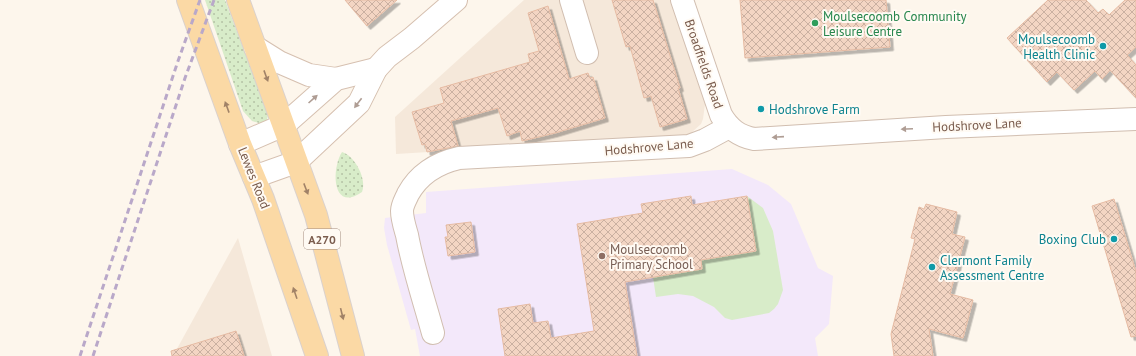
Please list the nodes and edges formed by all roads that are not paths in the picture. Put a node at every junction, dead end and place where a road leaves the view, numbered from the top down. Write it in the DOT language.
graph roads {
  1 [pos="188,0"];
  2 [pos="238,0"];
  3 [pos="456,0"];
  4 [pos="571,0"];
  5 [pos="682,0"];
  6 [pos="255,47"];
  7 [pos="587,53"];
  8 [pos="376,69"];
  9 [pos="336,79"];
  10 [pos="1136,119"];
  11 [pos="284,125"];
  12 [pos="729,127"];
  13 [pos="240,144"];
  14 [pos="296,162"];
  15 [pos="254,177"];
  16 [pos="433,333"];
  17 [pos="317,356"];
  18 [pos="352,356"];
  13 -- 1 [label="main road, Lewes Road, one-way"];
  2 -- 6 [label="main road, A270"];
  3 -- 8 [label="street"];
  4 -- 7 [label="street"];
  5 -- 12 [label="street, Broadfields Road"];
  6 -- 9 [label="street"];
  6 -- 11 [label="main road, A270, one-way"];
  8 -- 9 [label="street"];
  8 -- 14 [label="street, one-way"];
  11 -- 9 [label="street, one-way"];
  10 -- 12 [label="street, Hodshrove Lane, one-way"];
  11 -- 13 [label="street"];
  11 -- 14 [label="main road, A270"];
  12 -- 16 [label="street, Hodshrove Lane"];
  13 -- 15 [label="main road, Lewes Road"];
  14 -- 15 [label="street"];
  14 -- 18 [label="main road, A270, one-way"];
  17 -- 15 [label="main road, Lewes Road, one-way"];
}
